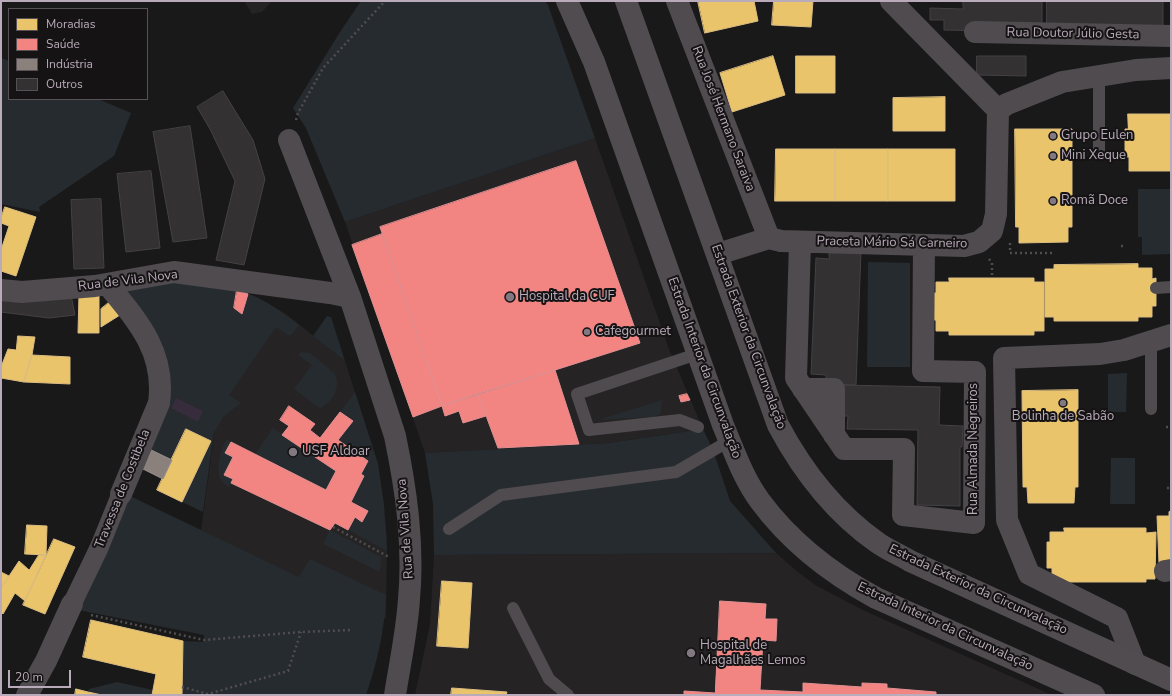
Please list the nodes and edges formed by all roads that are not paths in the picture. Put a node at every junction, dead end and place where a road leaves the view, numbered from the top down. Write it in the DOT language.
graph roads {
  1 [pos="567,1"];
  2 [pos="626,1"];
  3 [pos="677,1"];
  4 [pos="892,1"];
  5 [pos="975,32"];
  6 [pos="1171,36"];
  7 [pos="1171,68"];
  8 [pos="1099,76"];
  9 [pos="998,110"];
  10 [pos="289,140"];
  11 [pos="1099,152"];
  12 [pos="769,238"];
  13 [pos="800,242"];
  14 [pos="924,245"];
  15 [pos="718,254"];
  16 [pos="106,284"];
  17 [pos="1156,288"];
  18 [pos="1171,288"];
  19 [pos="1,290"];
  20 [pos="350,297"];
  21 [pos="1171,335"];
  22 [pos="1151,341"];
  23 [pos="698,354"];
  24 [pos="1151,409"];
  25 [pos="698,427"];
  26 [pos="729,441"];
  27 [pos="121,494"];
  28 [pos="449,529"];
  29 [pos="513,608"];
  30 [pos="80,610"];
  31 [pos="1135,664"];
  32 [pos="1171,680"];
  33 [pos="27,695"];
  34 [pos="396,695"];
  35 [pos="568,695"];
  36 [pos="1094,695"];
  1 -- 23 [label="main road, Estrada Interior da Circunvalação"];
  2 -- 15 [label="main road, Estrada Exterior da Circunvalação"];
  3 -- 12 [label="street, Rua José Hermano Saraiva"];
  4 -- 9 [label="street"];
  5 -- 6 [label="street, Rua Doutor Júlio Gesta"];
  7 -- 8 [label="street"];
  8 -- 9 [label="street"];
  8 -- 11 [label="lane"];
  9 -- 14 [label="street, Praceta Mário Sá Carneiro"];
  10 -- 20 [label="street, Rua de Vila Nova"];
  12 -- 13 [label="street, Praceta Mário Sá Carneiro"];
  12 -- 15 [label="street, Praceta Mário Sá Carneiro"];
  13 -- 14 [label="street, Praceta Mário Sá Carneiro"];
  13 -- 14 [label="street, Rua Almada Negreiros"];
  15 -- 31 [label="main road, Estrada Exterior da Circunvalação"];
  16 -- 19 [label="street, Rua de Vila Nova"];
  16 -- 20 [label="street, Rua de Vila Nova"];
  16 -- 27 [label="street, Travessa de Costibela"];
  17 -- 18 [label="lane"];
  20 -- 34 [label="street, Rua de Vila Nova"];
  21 -- 22 [label="street"];
  22 -- 24 [label="lane"];
  22 -- 31 [label="street"];
  23 -- 25 [label="lane"];
  23 -- 26 [label="main road, Estrada Interior da Circunvalação"];
  26 -- 28 [label="lane"];
  26 -- 36 [label="main road, Estrada Interior da Circunvalação"];
  27 -- 30 [label="street, Travessa de Costibela"];
  29 -- 35 [label="lane"];
  30 -- 33 [label="street, Travessa de Costibela"];
  31 -- 32 [label="main road, Estrada Exterior da Circunvalação"];
}
